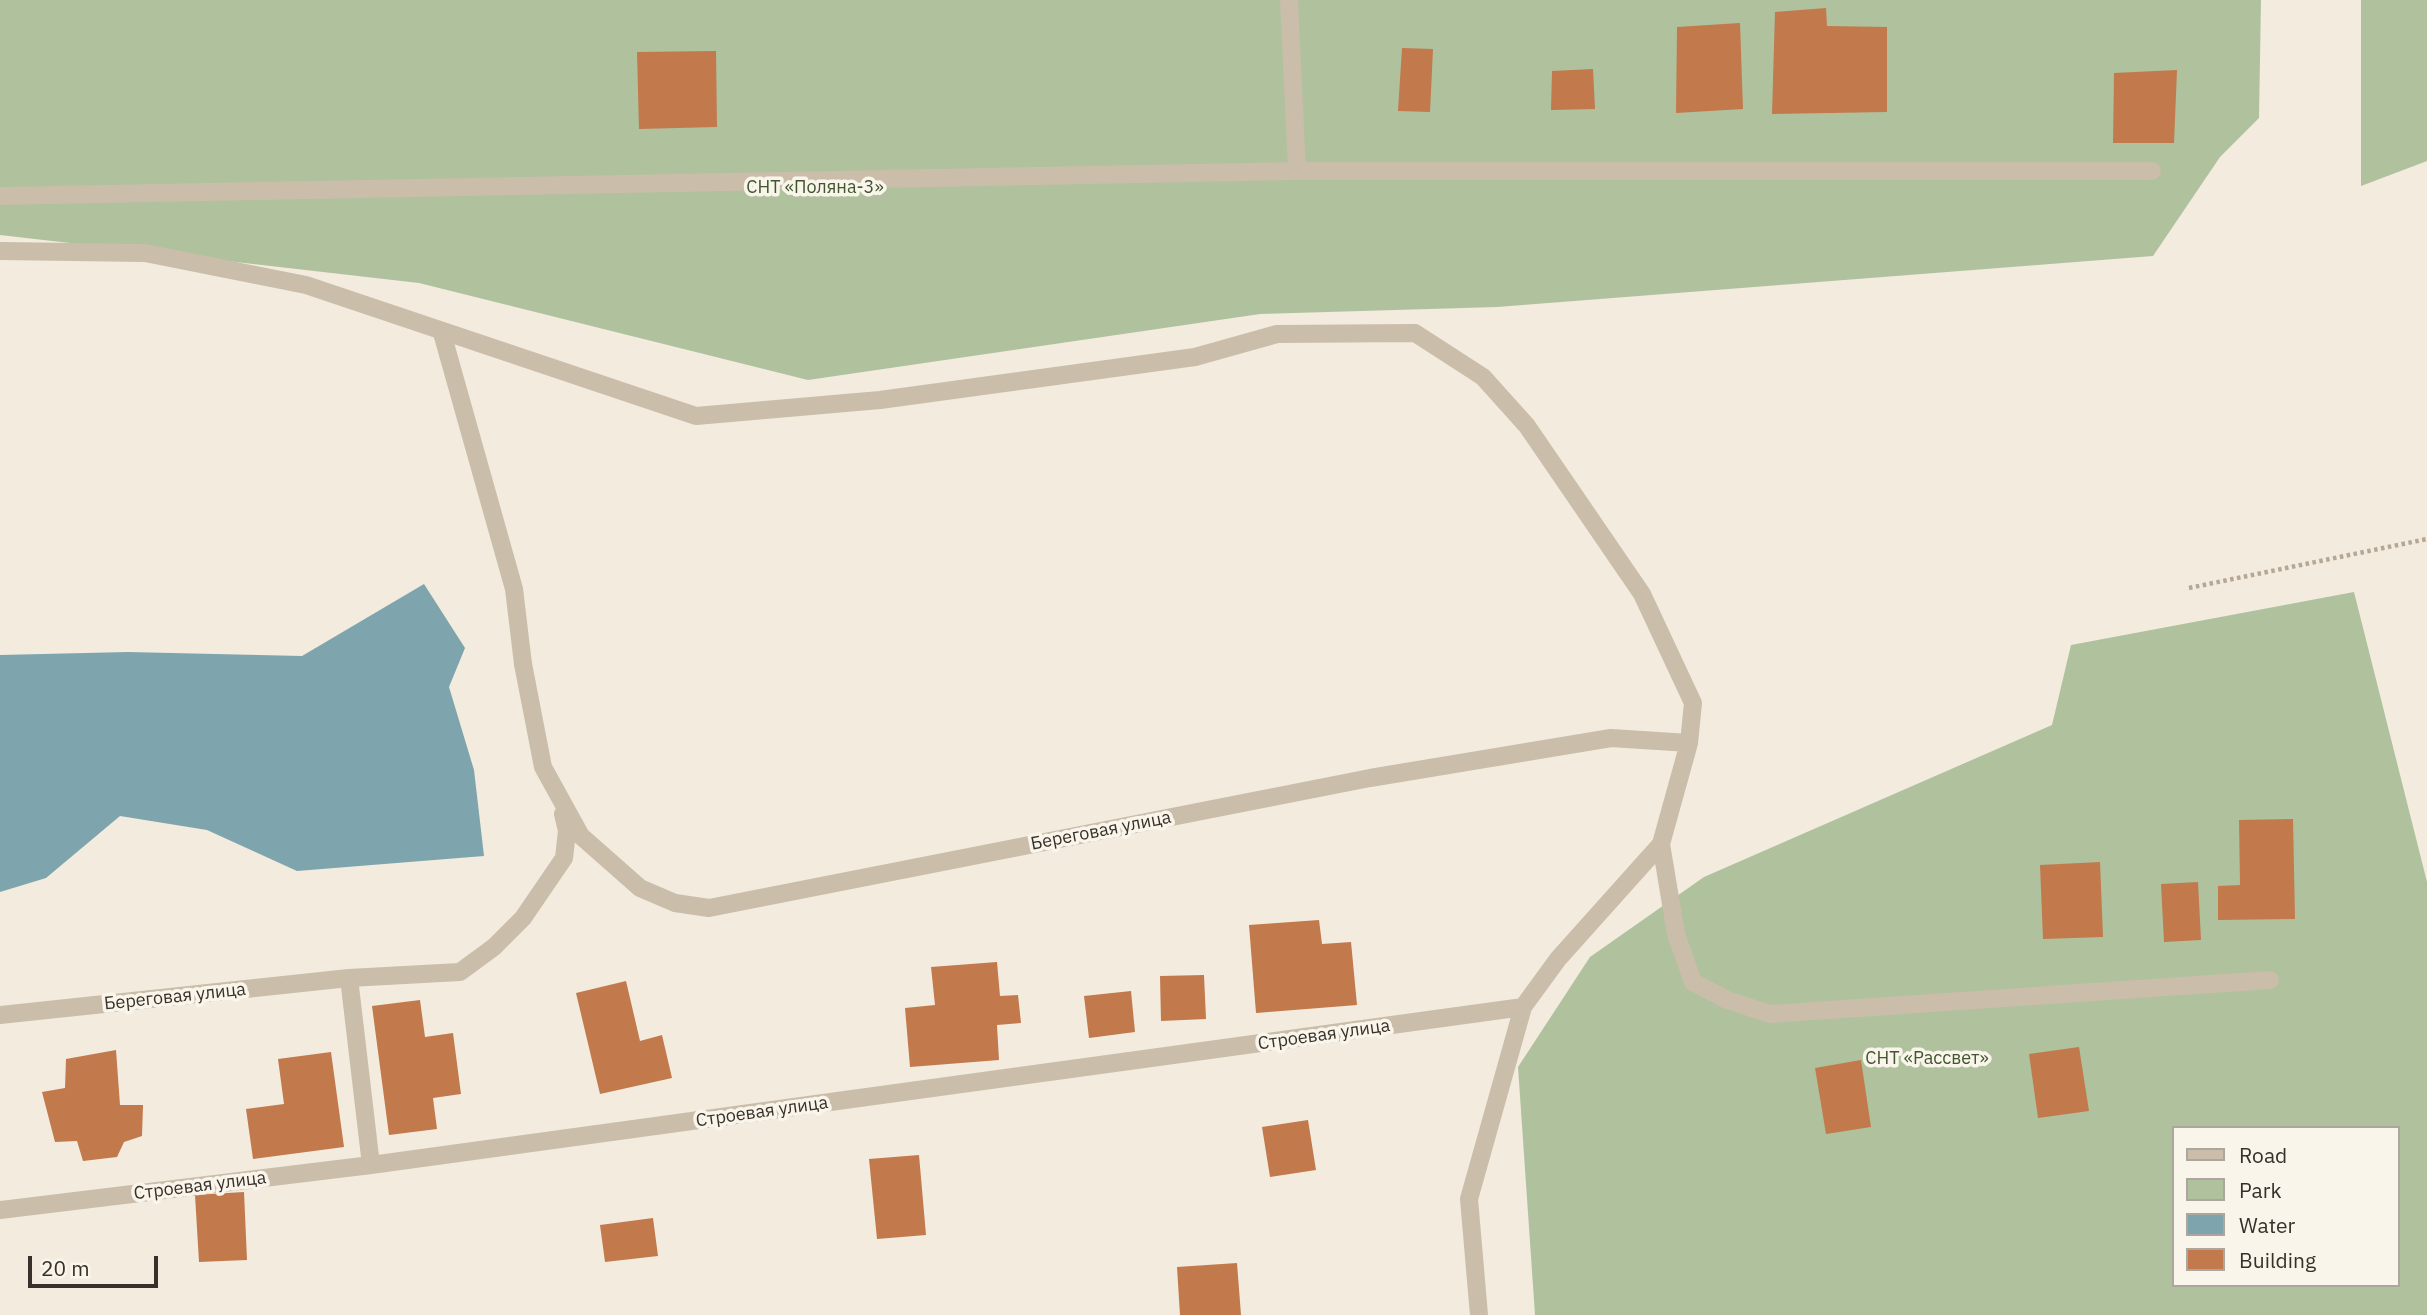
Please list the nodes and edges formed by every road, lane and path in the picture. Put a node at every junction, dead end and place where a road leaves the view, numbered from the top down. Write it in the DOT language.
graph roads {
  1 [pos="1289,0"];
  2 [pos="1297,171"];
  3 [pos="2152,171"];
  4 [pos="0,196"];
  5 [pos="0,251"];
  6 [pos="442,333"];
  7 [pos="2427,539"];
  8 [pos="2189,588"];
  9 [pos="1689,743"];
  10 [pos="559,796"];
  11 [pos="1661,844"];
  12 [pos="349,978"];
  13 [pos="2270,979"];
  14 [pos="1523,1007"];
  15 [pos="0,1015"];
  16 [pos="371,1166"];
  17 [pos="0,1210"];
  18 [pos="1479,1315"];
  1 -- 2 [label="street"];
  2 -- 3 [label="street"];
  2 -- 4 [label="street"];
  5 -- 6 [label="street"];
  6 -- 9 [label="street"];
  6 -- 10 [label="street, Береговая улица"];
  7 -- 8 [label="path"];
  9 -- 10 [label="street, Береговая улица"];
  9 -- 11 [label="street"];
  10 -- 12 [label="street, Береговая улица"];
  11 -- 13 [label="street"];
  11 -- 14 [label="street"];
  12 -- 15 [label="street, Береговая улица"];
  12 -- 16 [label="street"];
  14 -- 16 [label="street, Строевая улица"];
  14 -- 18 [label="street"];
  16 -- 17 [label="street, Строевая улица"];
}
